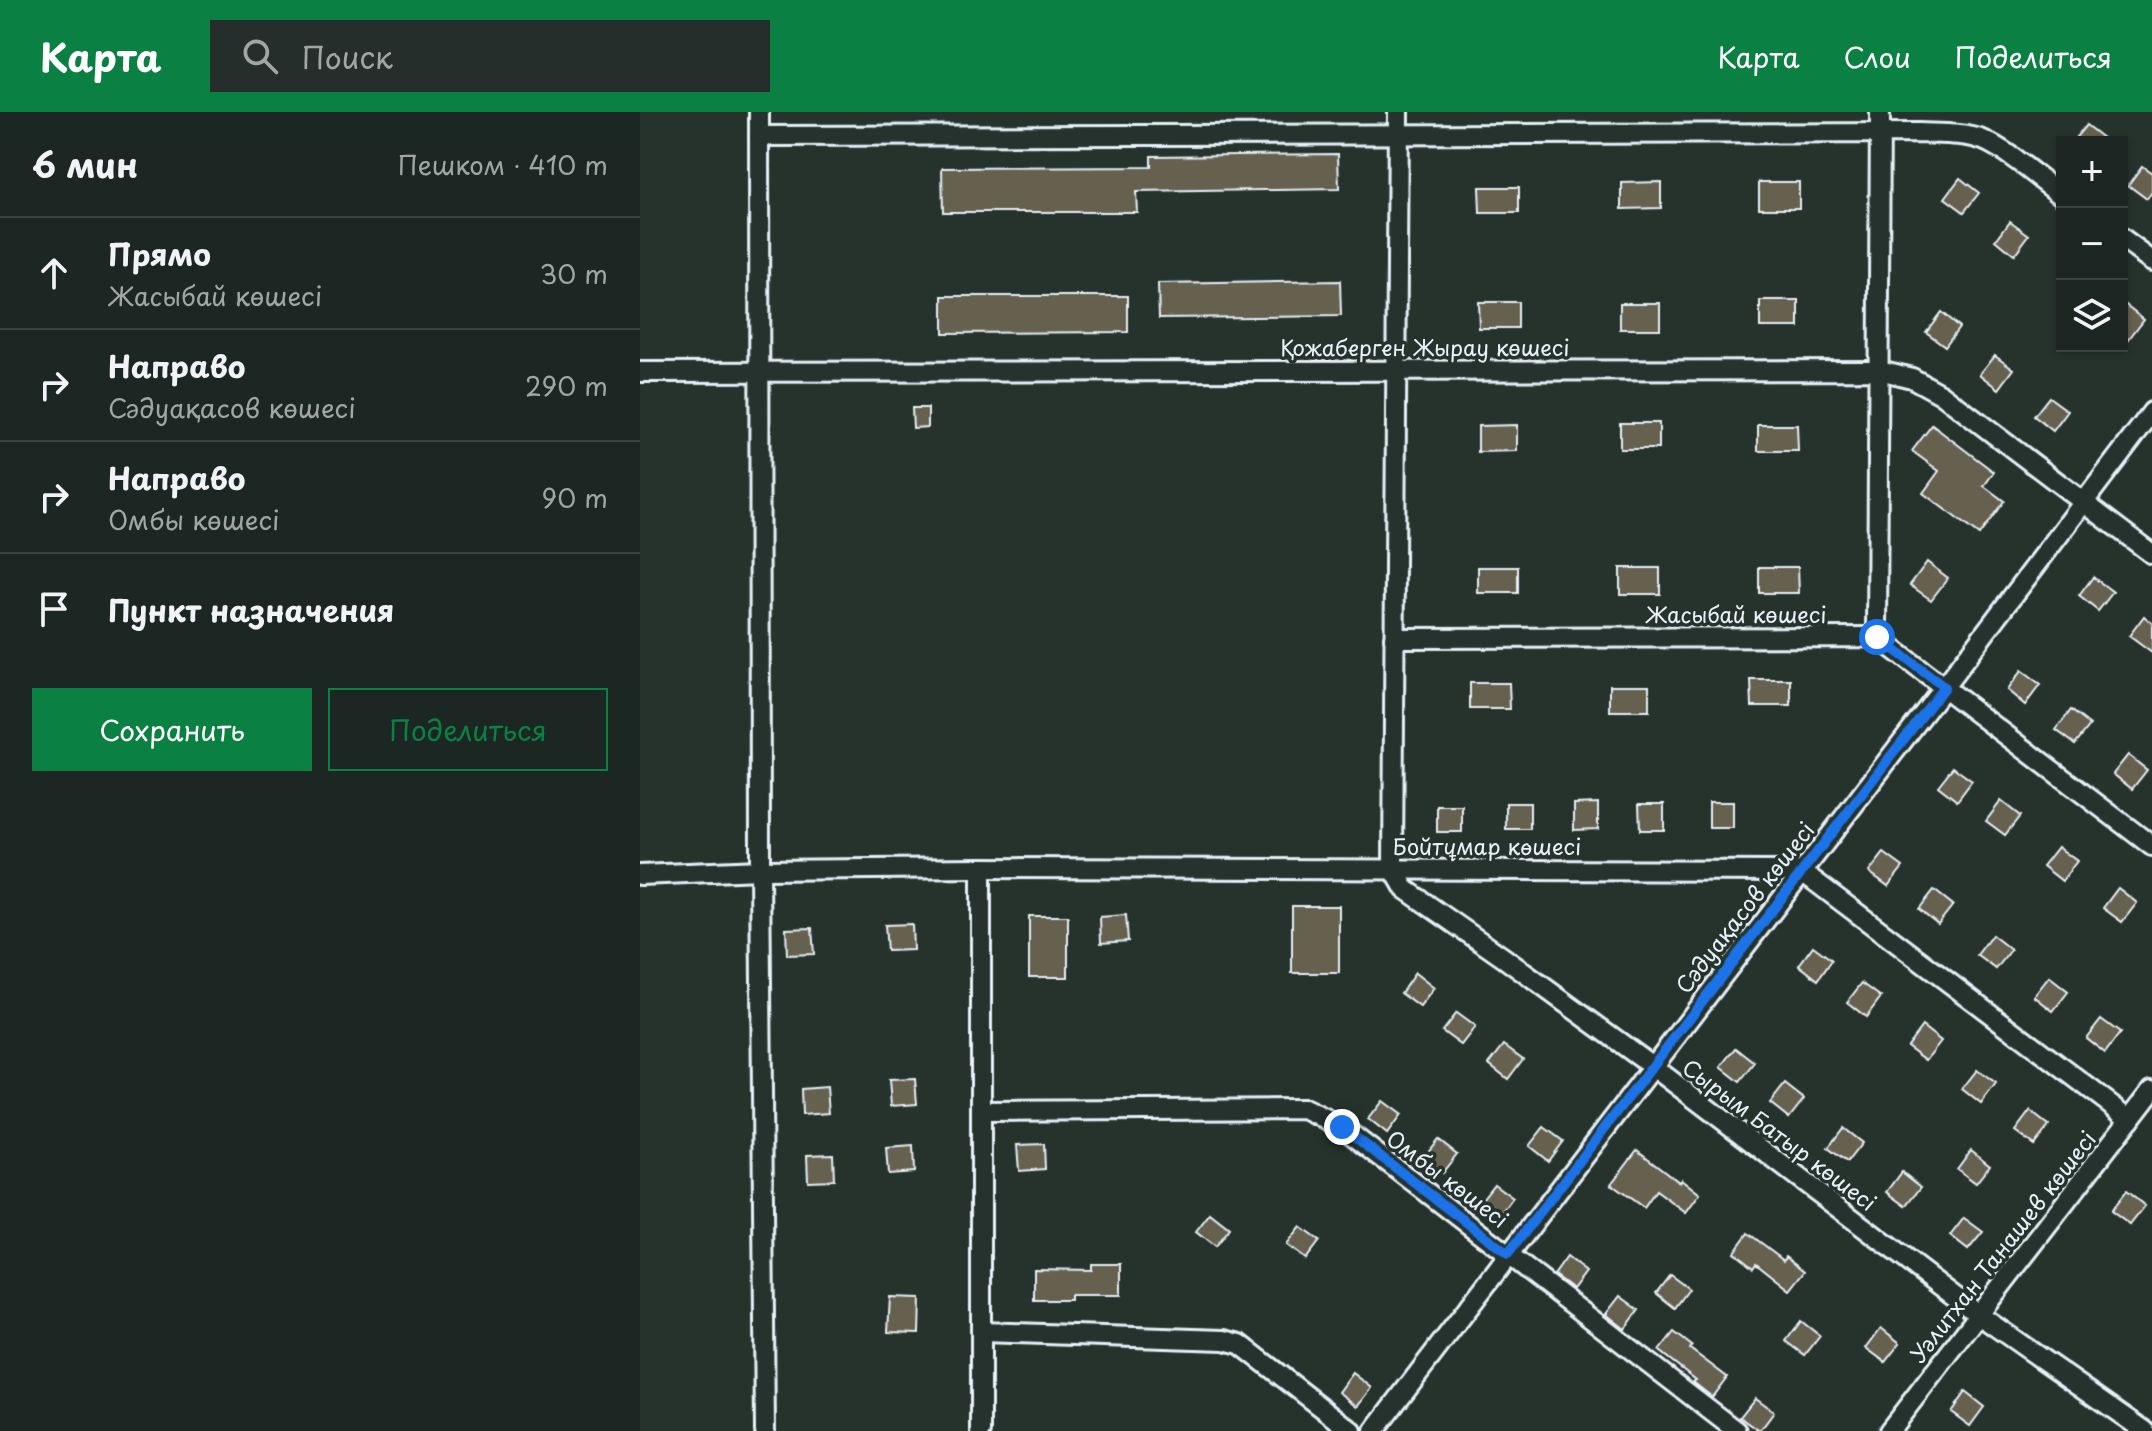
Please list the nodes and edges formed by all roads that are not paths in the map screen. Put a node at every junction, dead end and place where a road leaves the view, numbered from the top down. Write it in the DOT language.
graph roads {
  1 [pos="759,112"];
  2 [pos="1398,112"];
  3 [pos="1880,112"];
  4 [pos="1880,132"];
  5 [pos="1398,134"];
  6 [pos="759,136"];
  7 [pos="2056,191"];
  8 [pos="2128,243"];
  9 [pos="2152,261"];
  10 [pos="1396,370"];
  11 [pos="1879,370"];
  12 [pos="640,372"];
  13 [pos="760,372"];
  14 [pos="2152,412"];
  15 [pos="2083,502"];
  16 [pos="2152,554"];
  17 [pos="1877,637"];
  18 [pos="1394,638"];
  19 [pos="1944,687"];
  20 [pos="2152,846"];
  21 [pos="981,868"];
  22 [pos="1393,868"];
  23 [pos="760,870"];
  24 [pos="1801,871"];
  25 [pos="640,875"];
  26 [pos="1652,1066"];
  27 [pos="2152,1090"];
  28 [pos="982,1111"];
  29 [pos="2130,1119"];
  30 [pos="1508,1254"];
  31 [pos="1979,1315"];
  32 [pos="981,1332"];
  33 [pos="765,1431"];
  34 [pos="981,1431"];
  35 [pos="1352,1431"];
  36 [pos="1374,1431"];
  37 [pos="1737,1431"];
  38 [pos="1889,1431"];
  39 [pos="2145,1431"];
  1 -- 6 [label="street"];
  2 -- 5 [label="street"];
  3 -- 4 [label="street"];
  4 -- 5 [label="street"];
  4 -- 7 [label="street"];
  4 -- 11 [label="street"];
  5 -- 6 [label="street"];
  5 -- 10 [label="street"];
  6 -- 13 [label="street"];
  8 -- 9 [label="street"];
  10 -- 11 [label="street, Қожаберген Жырау көшесі"];
  10 -- 13 [label="street, Қожаберген Жырау көшесі"];
  10 -- 18 [label="street"];
  11 -- 15 [label="street, Қожаберген Жырау көшесі"];
  11 -- 17 [label="street"];
  12 -- 13 [label="street, Қожаберген Жырау көшесі"];
  13 -- 23 [label="street"];
  14 -- 15 [label="street, Сәдуақасов көшесі"];
  15 -- 16 [label="street, Қожаберген Жырау көшесі"];
  15 -- 19 [label="street, Сәдуақасов көшесі"];
  17 -- 18 [label="street, Жасыбай көшесі"];
  17 -- 19 [label="street"];
  18 -- 22 [label="street"];
  19 -- 20 [label="street"];
  19 -- 24 [label="street, Сәдуақасов көшесі"];
  21 -- 22 [label="street, Бойтұмар көшесі"];
  21 -- 23 [label="street, Бойтұмар көшесі"];
  21 -- 28 [label="street"];
  22 -- 24 [label="street, Бойтұмар көшесі"];
  22 -- 26 [label="street, Сырым Батыр көшесі"];
  23 -- 25 [label="street, Бойтұмар көшесі"];
  23 -- 33 [label="street"];
  24 -- 26 [label="street, Сәдуақасов көшесі"];
  24 -- 29 [label="street"];
  26 -- 30 [label="street, Сәдуақасов көшесі"];
  26 -- 31 [label="street, Сырым Батыр көшесі"];
  27 -- 29 [label="street, Уәлитхан Танашев көшесі"];
  28 -- 30 [label="street, Омбы көшесі"];
  28 -- 32 [label="street"];
  29 -- 31 [label="street, Уәлитхан Танашев көшесі"];
  30 -- 36 [label="street, Сәдуақасов көшесі"];
  30 -- 37 [label="street, Омбы көшесі"];
  31 -- 38 [label="street, Уәлитхан Танашев көшесі"];
  31 -- 39 [label="street, Сырым Батыр көшесі"];
  32 -- 34 [label="street"];
  32 -- 35 [label="street"];
}
